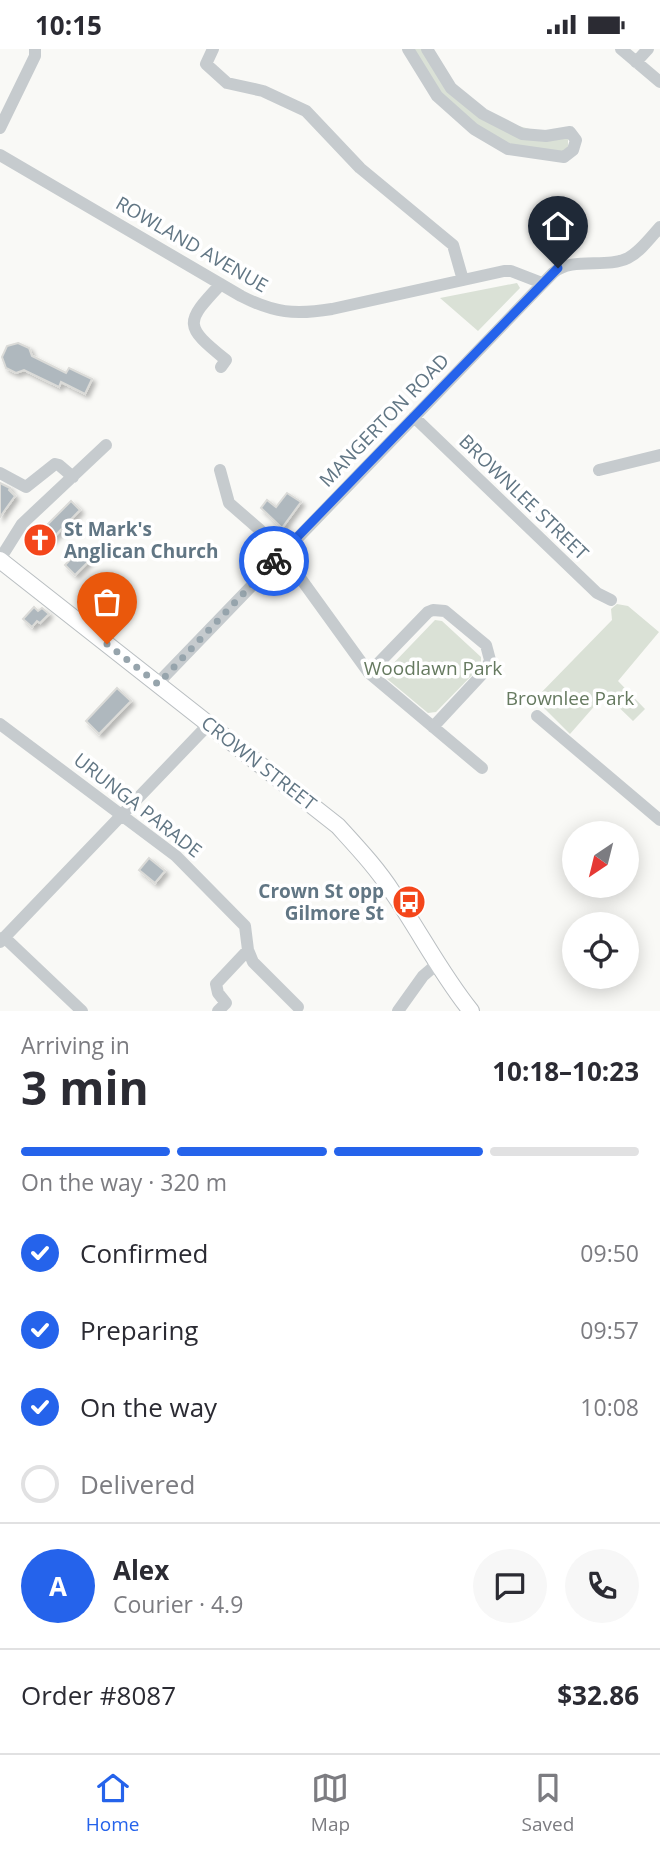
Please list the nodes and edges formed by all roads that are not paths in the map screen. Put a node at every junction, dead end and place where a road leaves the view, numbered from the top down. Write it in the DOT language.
graph roads {
  1 [pos="35,49"];
  2 [pos="213,49"];
  3 [pos="408,49"];
  4 [pos="427,49"];
  5 [pos="621,49"];
  6 [pos="649,49"];
  7 [pos="636,62"];
  8 [pos="660,82"];
  9 [pos="0,128"];
  10 [pos="0,155"];
  11 [pos="660,227"];
  12 [pos="463,280"];
  13 [pos="542,283"];
  14 [pos="221,284"];
  15 [pos="220,367"];
  16 [pos="414,417"];
  17 [pos="106,445"];
  18 [pos="660,455"];
  19 [pos="220,470"];
  20 [pos="599,470"];
  21 [pos="0,473"];
  22 [pos="72,477"];
  23 [pos="282,553"];
  24 [pos="0,559"];
  25 [pos="611,600"];
  26 [pos="369,673"];
  27 [pos="158,684"];
  28 [pos="537,716"];
  29 [pos="209,724"];
  30 [pos="433,727"];
  31 [pos="2,729"];
  32 [pos="482,768"];
  33 [pos="122,815"];
  34 [pos="660,820"];
  35 [pos="2,939"];
  36 [pos="248,950"];
  37 [pos="437,964"];
  38 [pos="298,1007"];
  39 [pos="225,1008"];
  40 [pos="82,1011"];
  41 [pos="398,1011"];
  42 [pos="471,1011"];
  1 -- 9 [label="street"];
  2 -- 12 [label="street"];
  3 -- 4 [label="street"];
  5 -- 7 [label="street"];
  6 -- 7 [label="street"];
  7 -- 8 [label="street"];
  10 -- 14 [label="street, ROWLAND AVENUE"];
  11 -- 13 [label="street, MANGERTON ROAD"];
  12 -- 13 [label="street, ROWLAND AVENUE"];
  12 -- 14 [label="street, ROWLAND AVENUE"];
  13 -- 16 [label="street, MANGERTON ROAD"];
  14 -- 15 [label="street"];
  16 -- 23 [label="street, MANGERTON ROAD"];
  16 -- 25 [label="street, BROWNLEE STREET"];
  17 -- 22 [label="street"];
  18 -- 20 [label="street"];
  19 -- 23 [label="street"];
  21 -- 22 [label="street"];
  22 -- 24 [label="street"];
  23 -- 26 [label="street"];
  23 -- 27 [label="street, MANGERTON ROAD"];
  24 -- 27 [label="main road, CROWN STREET"];
  26 -- 30 [label="street"];
  26 -- 30 [label="street"];
  27 -- 29 [label="main road, CROWN STREET"];
  28 -- 34 [label="street"];
  29 -- 33 [label="street"];
  29 -- 37 [label="main road, CROWN STREET"];
  30 -- 32 [label="street"];
  31 -- 33 [label="street, URUNGA PARADE"];
  33 -- 35 [label="street"];
  33 -- 36 [label="street, URUNGA PARADE"];
  35 -- 40 [label="street"];
  36 -- 38 [label="street"];
  36 -- 39 [label="street"];
  37 -- 41 [label="street"];
  37 -- 42 [label="main road, CROWN STREET"];
}
